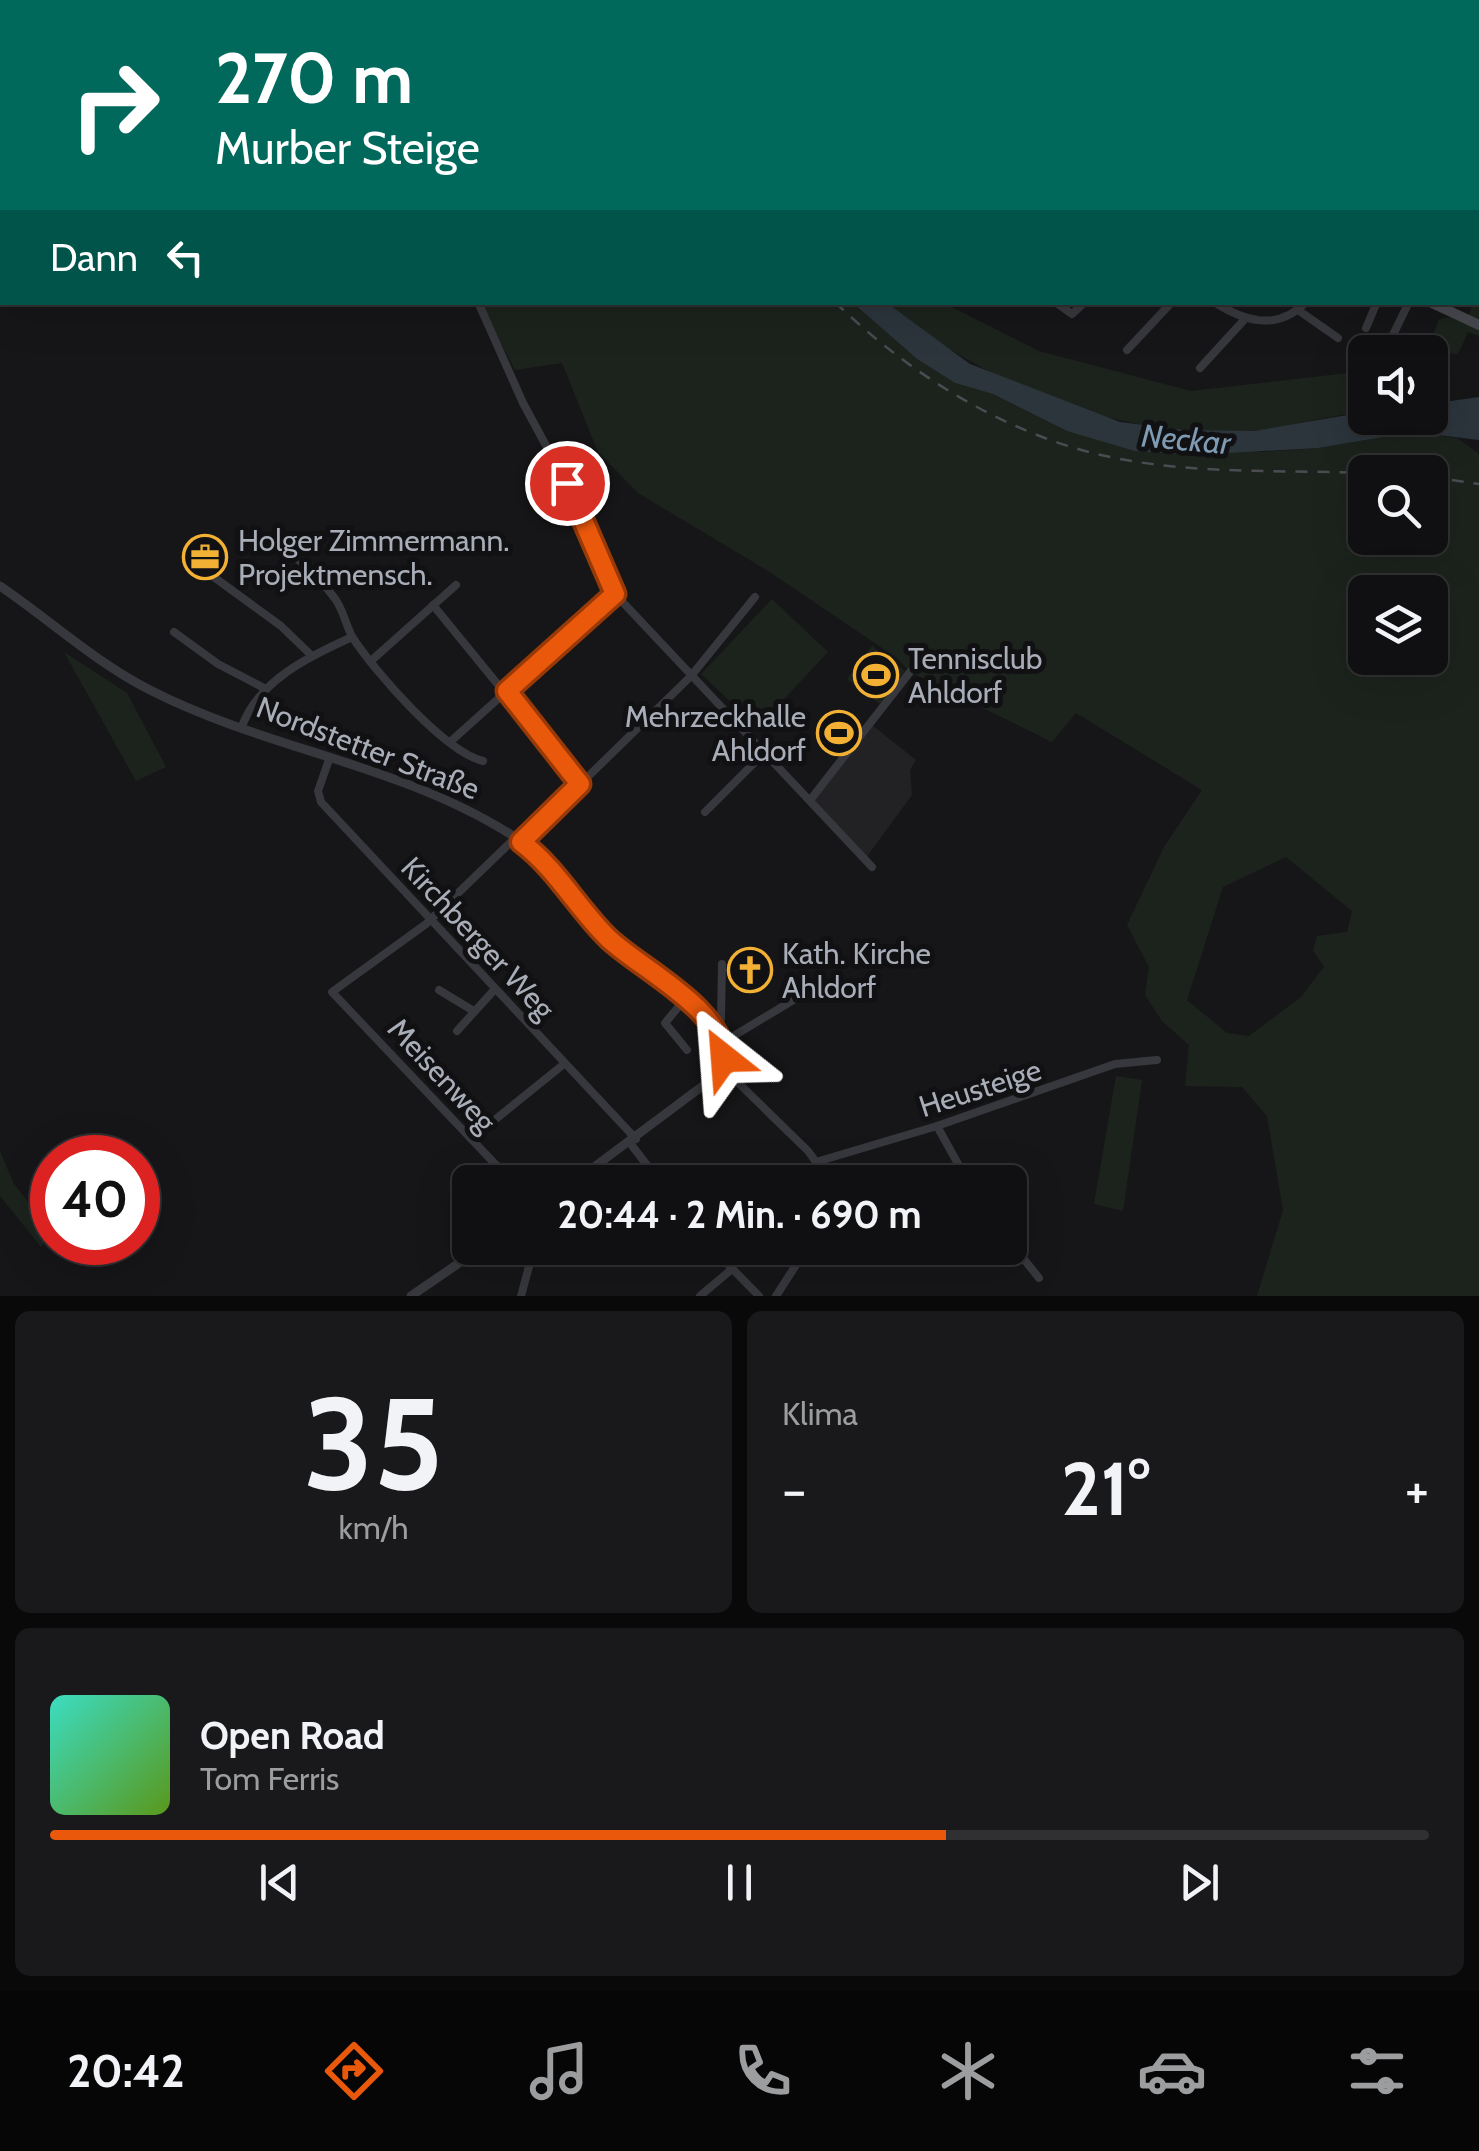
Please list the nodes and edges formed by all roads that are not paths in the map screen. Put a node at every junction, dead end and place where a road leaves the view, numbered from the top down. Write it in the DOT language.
graph roads {
  1 [pos="479,305"];
  2 [pos="1059,305"];
  3 [pos="1082,305"];
  4 [pos="1169,305"];
  5 [pos="1219,305"];
  6 [pos="1303,305"];
  7 [pos="1376,305"];
  8 [pos="1408,305"];
  9 [pos="1436,305"];
  10 [pos="1298,310"];
  11 [pos="1244,320"];
  12 [pos="1475,323"];
  13 [pos="1366,328"];
  14 [pos="1393,335"];
  15 [pos="1338,338"];
  16 [pos="1127,350"];
  17 [pos="1200,368"];
  18 [pos="271,536"];
  19 [pos="211,575"];
  20 [pos="456,585"];
  21 [pos="0,586"];
  22 [pos="615,594"];
  23 [pos="756,597"];
  24 [pos="433,605"];
  25 [pos="174,632"];
  26 [pos="352,637"];
  27 [pos="312,656"];
  28 [pos="372,660"];
  29 [pos="910,672"];
  30 [pos="691,676"];
  31 [pos="266,689"];
  32 [pos="507,691"];
  33 [pos="242,726"];
  34 [pos="450,742"];
  35 [pos="765,752"];
  36 [pos="330,757"];
  37 [pos="483,761"];
  38 [pos="580,784"];
  39 [pos="811,799"];
  40 [pos="705,812"];
  41 [pos="518,840"];
  42 [pos="872,868"];
  43 [pos="431,920"];
  44 [pos="722,964"];
  45 [pos="495,989"];
  46 [pos="439,990"];
  47 [pos="685,999"];
  48 [pos="795,999"];
  49 [pos="472,1010"];
  50 [pos="457,1031"];
  51 [pos="714,1031"];
  52 [pos="722,1043"];
  53 [pos="687,1050"];
  54 [pos="1157,1060"];
  55 [pos="564,1064"];
  56 [pos="722,1067"];
  57 [pos="937,1126"];
  58 [pos="471,1138"];
  59 [pos="633,1141"];
  60 [pos="816,1162"];
  61 [pos="496,1165"];
  62 [pos="598,1165"];
  63 [pos="649,1165"];
  64 [pos="817,1165"];
  65 [pos="959,1165"];
  66 [pos="1027,1262"];
  67 [pos="456,1265"];
  68 [pos="529,1265"];
  69 [pos="728,1265"];
  70 [pos="796,1265"];
  71 [pos="732,1269"];
  72 [pos="1040,1278"];
  73 [pos="411,1296"];
  74 [pos="520,1296"];
  75 [pos="700,1296"];
  76 [pos="759,1296"];
  77 [pos="776,1296"];
  1 -- 22 [label="street"];
  2 -- 3 [label="street"];
  4 -- 16 [label="street"];
  5 -- 11 [label="street"];
  6 -- 10 [label="street"];
  7 -- 13 [label="street"];
  8 -- 14 [label="street"];
  9 -- 12 [label="main road"];
  10 -- 11 [label="street"];
  10 -- 15 [label="street"];
  11 -- 17 [label="street"];
  18 -- 26 [label="street"];
  19 -- 27 [label="street"];
  20 -- 24 [label="street"];
  21 -- 33 [label="street, Nordstetter Straße"];
  22 -- 30 [label="street"];
  22 -- 32 [label="street"];
  23 -- 30 [label="street"];
  24 -- 28 [label="street"];
  24 -- 32 [label="street"];
  25 -- 31 [label="street"];
  26 -- 27 [label="street"];
  26 -- 28 [label="street"];
  27 -- 31 [label="street"];
  28 -- 34 [label="street"];
  29 -- 39 [label="street"];
  30 -- 35 [label="street"];
  30 -- 38 [label="street"];
  31 -- 33 [label="street"];
  32 -- 34 [label="street"];
  32 -- 38 [label="street"];
  33 -- 36 [label="street, Nordstetter Straße"];
  34 -- 37 [label="street"];
  35 -- 39 [label="street"];
  35 -- 40 [label="street"];
  36 -- 41 [label="street, Nordstetter Straße"];
  36 -- 43 [label="street, Kirchberger Weg"];
  38 -- 41 [label="street"];
  39 -- 42 [label="street"];
  41 -- 43 [label="street"];
  41 -- 47 [label="street, Nordstetter Straße"];
  43 -- 45 [label="street, Kirchberger Weg"];
  43 -- 58 [label="street, Meisenweg"];
  44 -- 51 [label="street"];
  45 -- 49 [label="street"];
  45 -- 55 [label="street, Kirchberger Weg"];
  46 -- 49 [label="street"];
  47 -- 51 [label="street, Nordstetter Straße"];
  47 -- 53 [label="street"];
  48 -- 52 [label="street"];
  49 -- 50 [label="street"];
  51 -- 52 [label="street, Nordstetter Straße"];
  52 -- 56 [label="street"];
  54 -- 57 [label="street, Heusteige"];
  55 -- 58 [label="street"];
  55 -- 59 [label="street, Kirchberger Weg"];
  56 -- 59 [label="street"];
  56 -- 60 [label="street"];
  57 -- 60 [label="street, Heusteige"];
  57 -- 65 [label="street"];
  58 -- 61 [label="street, Meisenweg"];
  59 -- 62 [label="street"];
  59 -- 63 [label="street, Kirchberger Weg"];
  60 -- 64 [label="street"];
  66 -- 72 [label="street"];
  67 -- 73 [label="street"];
  68 -- 74 [label="street"];
  69 -- 71 [label="street"];
  70 -- 77 [label="street"];
  71 -- 75 [label="street"];
  71 -- 76 [label="street"];
}
